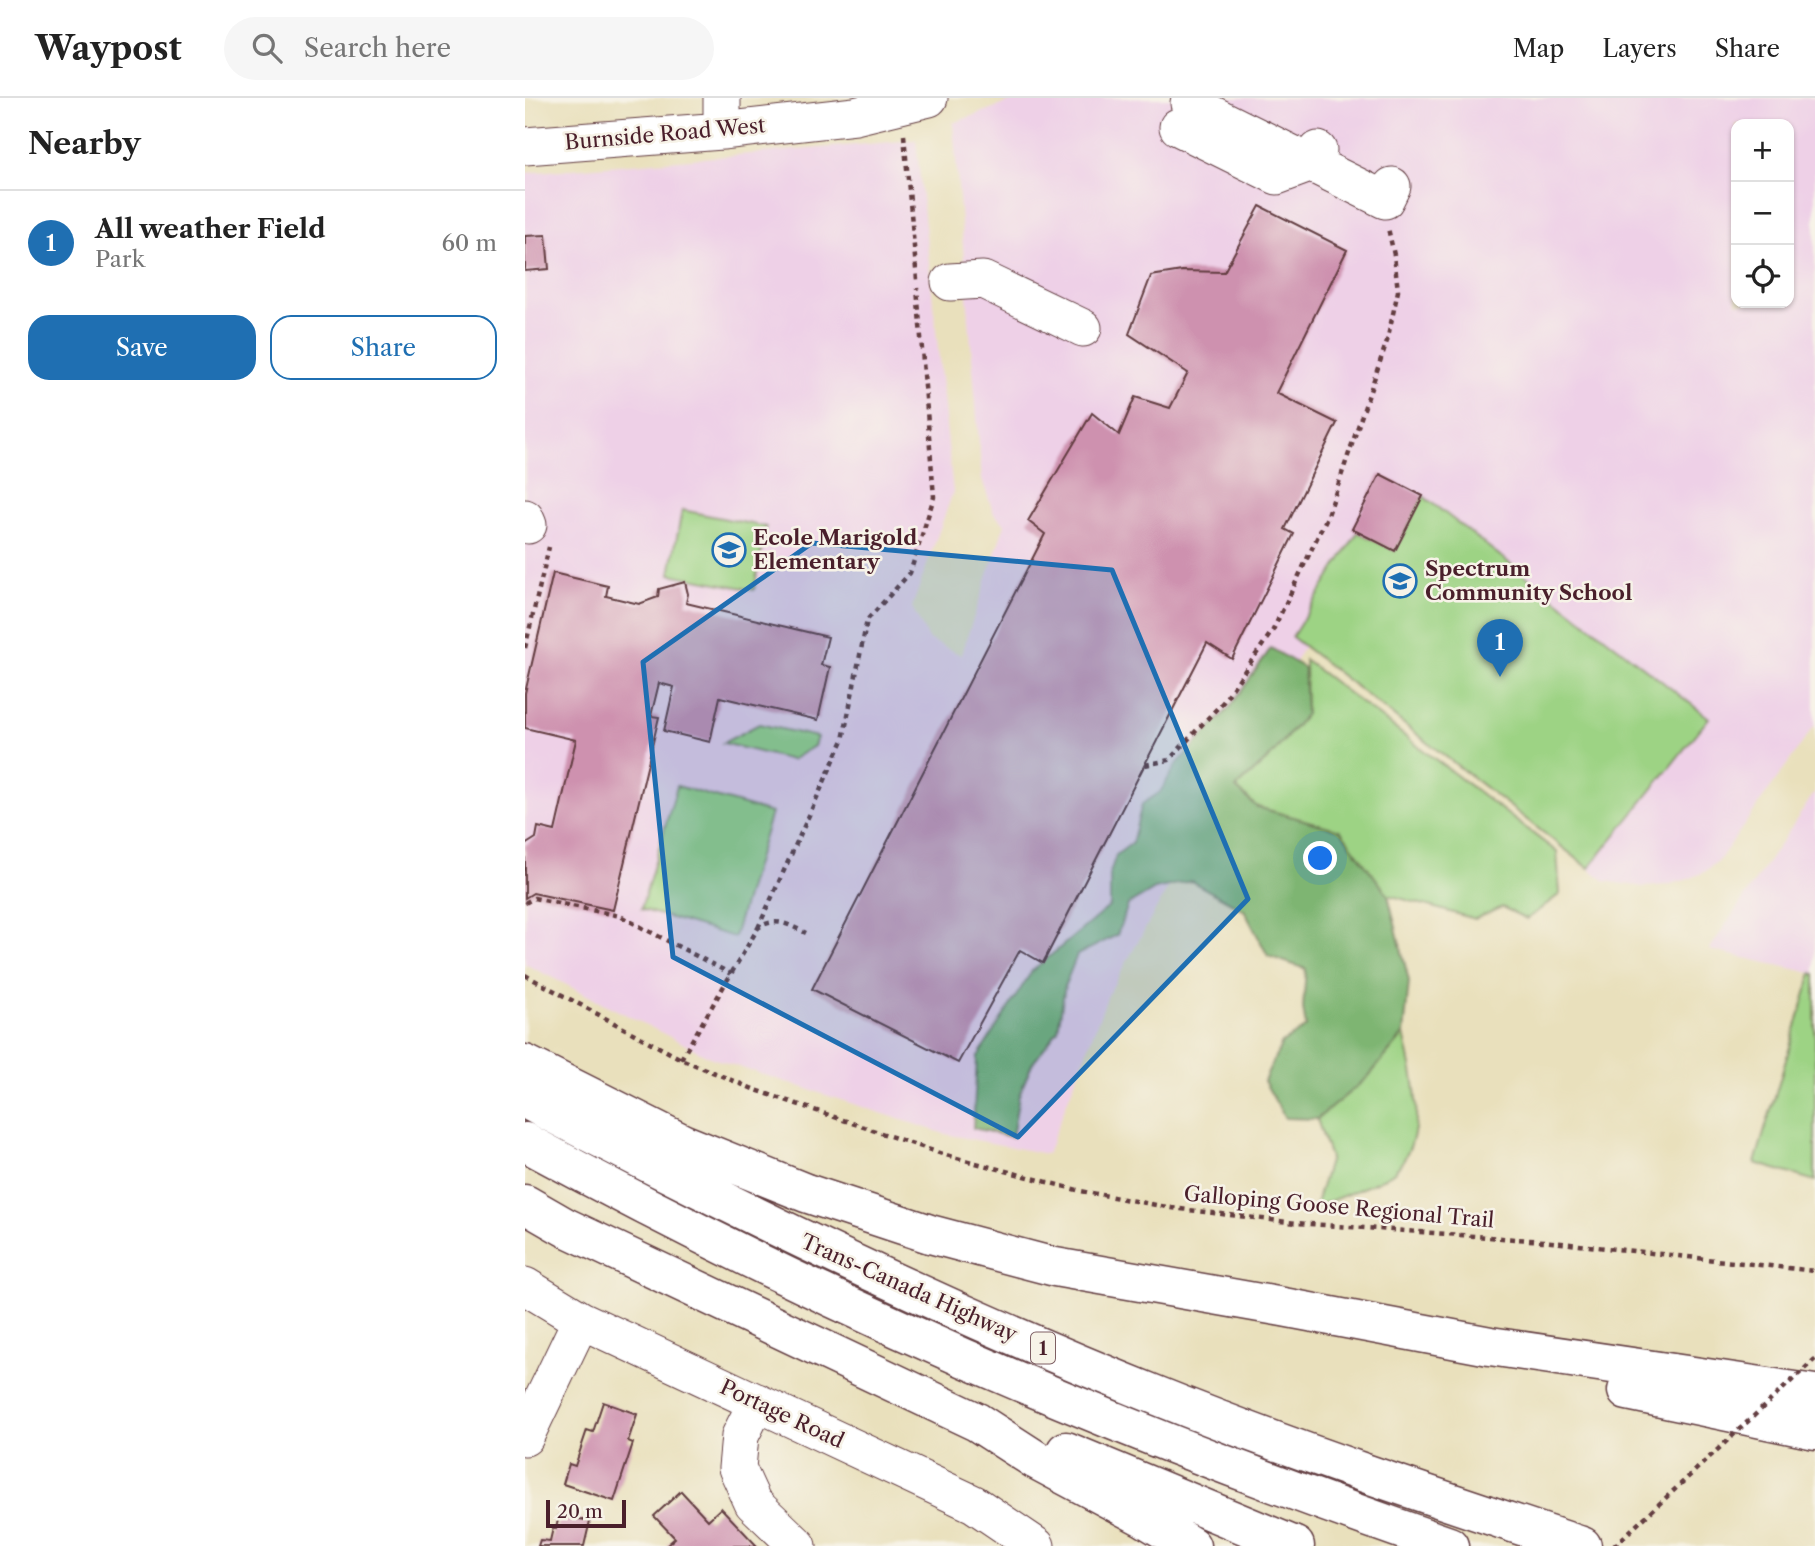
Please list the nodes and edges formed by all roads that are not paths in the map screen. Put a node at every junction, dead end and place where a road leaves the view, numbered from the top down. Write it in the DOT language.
graph roads {
  1 [pos="913,102"];
  2 [pos="722,115"];
  3 [pos="1184,115"];
  4 [pos="525,146"];
  5 [pos="1388,193"];
  6 [pos="950,282"];
  7 [pos="1083,328"];
  8 [pos="525,1063"];
  9 [pos="525,1099"];
  10 [pos="525,1142"];
  11 [pos="525,1204"];
  12 [pos="525,1286"];
  13 [pos="581,1320"];
  14 [pos="1490,1346"];
  15 [pos="1815,1394"];
  16 [pos="757,1402"];
  17 [pos="977,1422"];
  18 [pos="1815,1430"];
  19 [pos="525,1437"];
  20 [pos="798,1546"];
  21 [pos="1036,1546"];
  22 [pos="1191,1546"];
  23 [pos="1295,1546"];
  24 [pos="1449,1546"];
  25 [pos="1583,1546"];
  1 -- 2 [label="street, Burnside Road West"];
  2 -- 4 [label="street, Burnside Road West"];
  3 -- 5 [label="street"];
  6 -- 7 [label="street"];
  8 -- 14 [label="highway"];
  9 -- 25 [label="highway, Trans-Canada Highway / 1"];
  10 -- 24 [label="highway, Trans-Canada Highway / 1"];
  11 -- 17 [label="highway"];
  12 -- 13 [label="street, Portage Road"];
  13 -- 16 [label="street, Portage Road"];
  13 -- 19 [label="street"];
  14 -- 15 [label="highway"];
  14 -- 18 [label="highway"];
  16 -- 20 [label="street"];
  16 -- 21 [label="street, Portage Road"];
  17 -- 22 [label="highway"];
  17 -- 23 [label="highway"];
}
